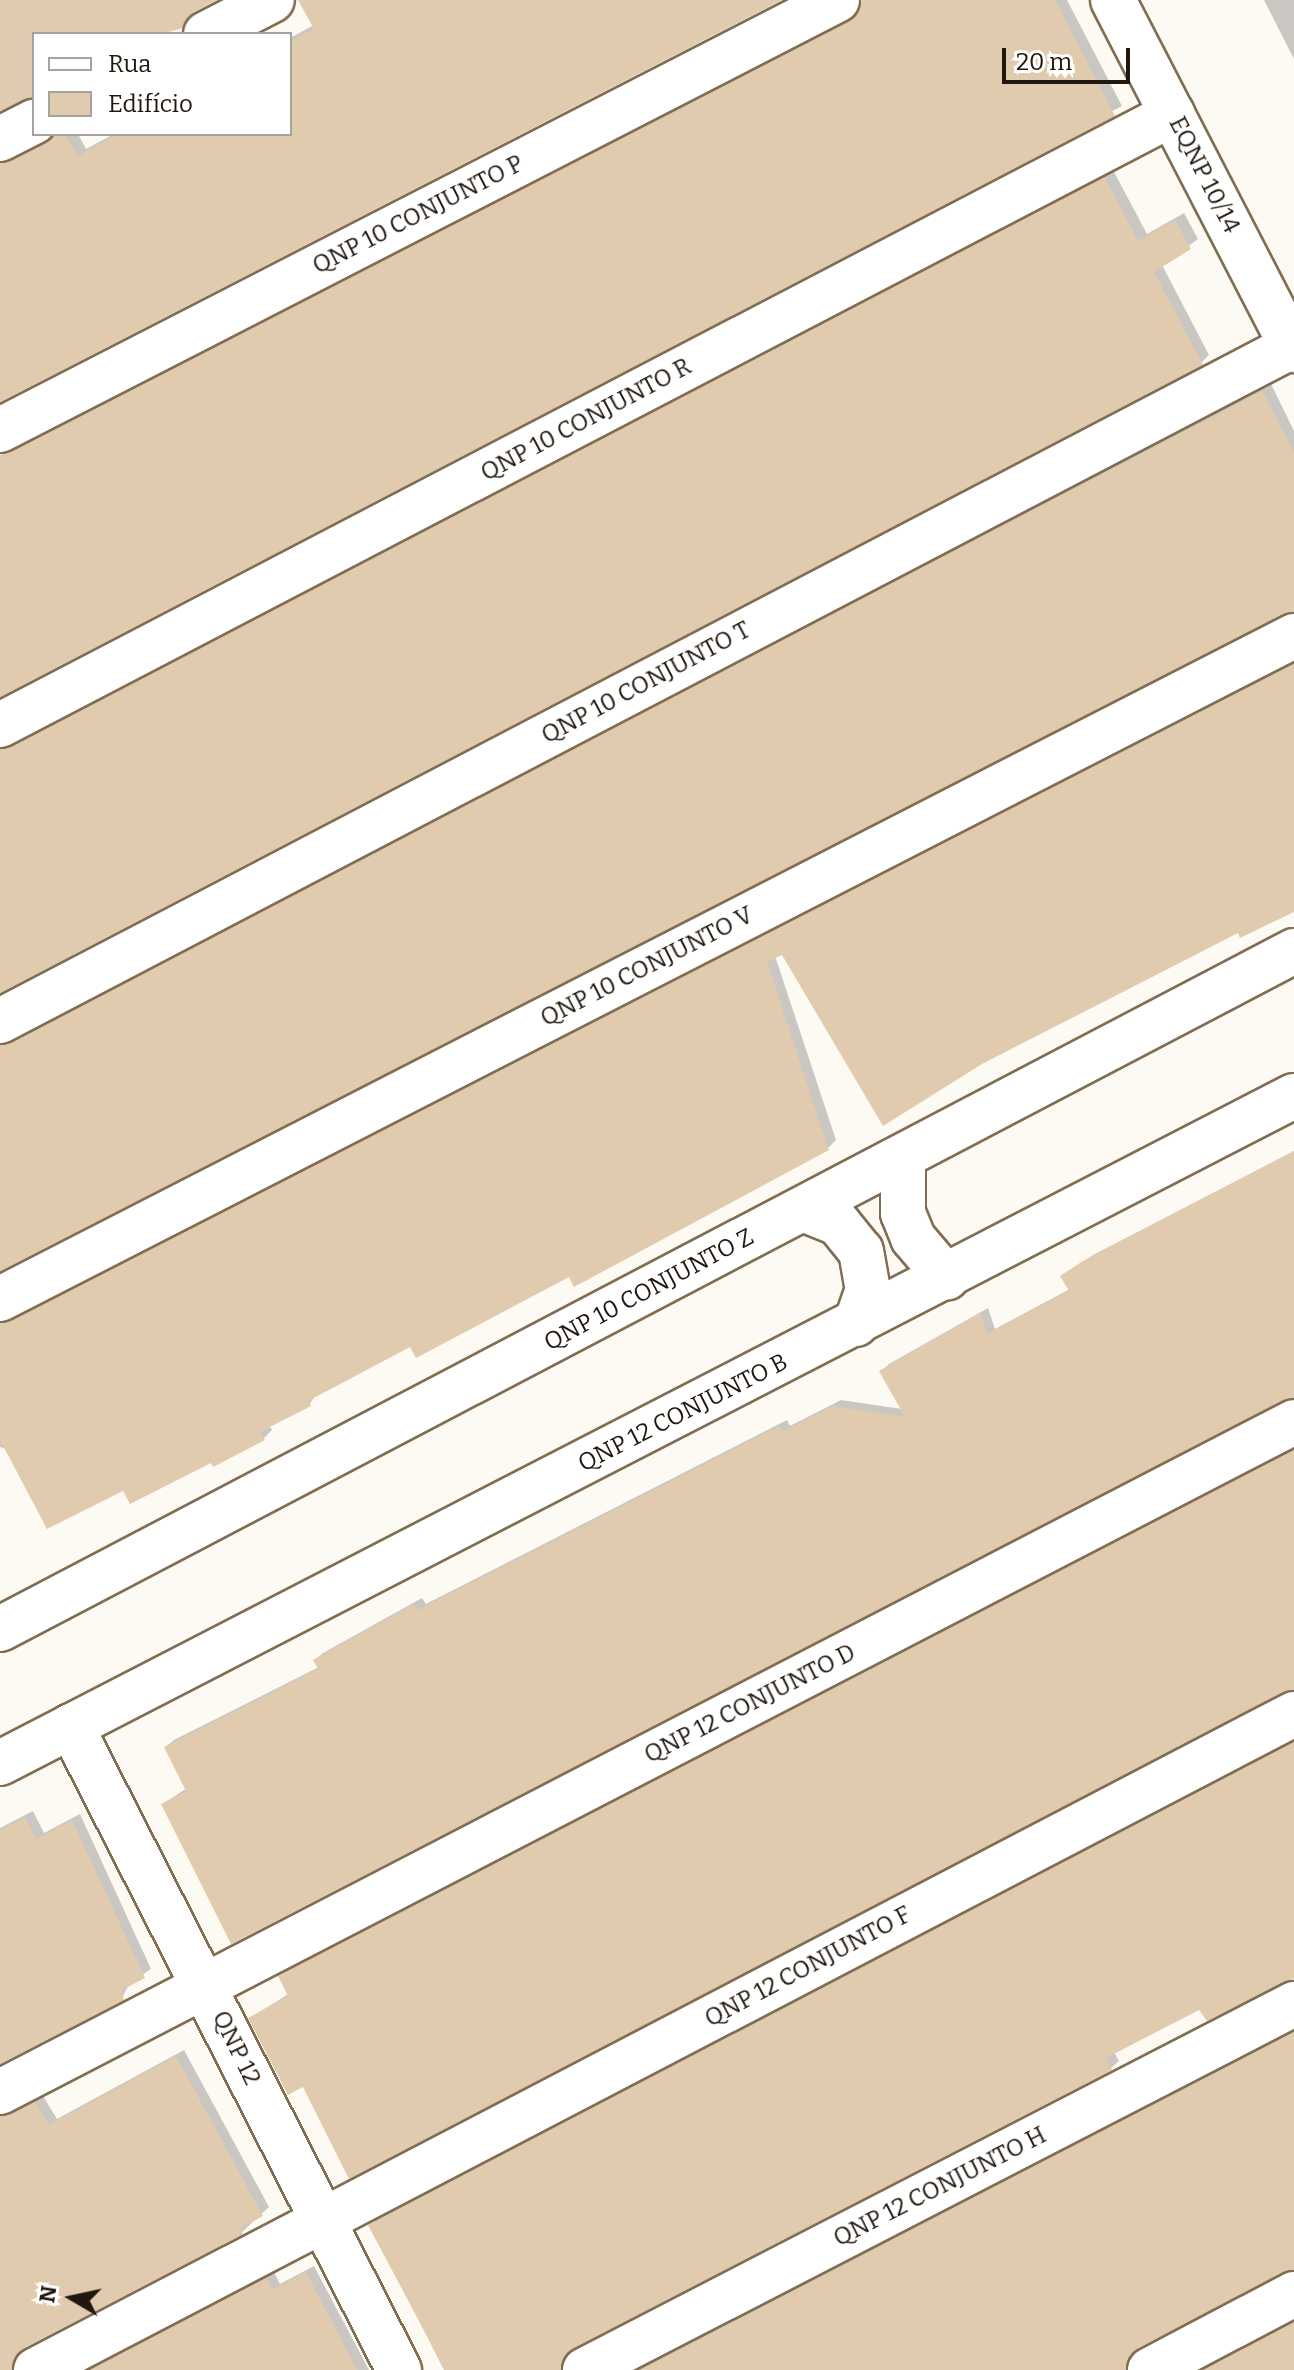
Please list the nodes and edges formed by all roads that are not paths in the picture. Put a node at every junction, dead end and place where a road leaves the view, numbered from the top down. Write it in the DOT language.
graph roads {
  1 [pos="272,0"];
  2 [pos="837,0"];
  3 [pos="1113,0"];
  4 [pos="210,32"];
  5 [pos="1172,114"];
  6 [pos="32,123"];
  7 [pos="0,139"];
  8 [pos="1293,348"];
  9 [pos="0,430"];
  10 [pos="1294,636"];
  11 [pos="0,725"];
  12 [pos="1294,951"];
  13 [pos="0,1021"];
  14 [pos="1294,1096"];
  15 [pos="903,1160"];
  16 [pos="803,1209"];
  17 [pos="947,1278"];
  18 [pos="0,1299"];
  19 [pos="856,1324"];
  20 [pos="1294,1422"];
  21 [pos="1,1625"];
  22 [pos="1294,1714"];
  23 [pos="71,1726"];
  24 [pos="0,1763"];
  25 [pos="205,1985"];
  26 [pos="1294,2004"];
  27 [pos="0,2092"];
  28 [pos="322,2221"];
  29 [pos="1294,2294"];
  30 [pos="36,2370"];
  31 [pos="399,2370"];
  32 [pos="585,2370"];
  33 [pos="1150,2370"];
  1 -- 4 [label="street"];
  2 -- 9 [label="street, QNP 10 CONJUNTO P"];
  3 -- 5 [label="street, EQNP 10/14"];
  5 -- 8 [label="street, EQNP 10/14"];
  5 -- 11 [label="street, QNP 10 CONJUNTO R"];
  6 -- 7 [label="street"];
  8 -- 13 [label="street, QNP 10 CONJUNTO T"];
  10 -- 18 [label="street, QNP 10 CONJUNTO V"];
  12 -- 15 [label="street, QNP 10 CONJUNTO Z"];
  14 -- 17 [label="street, QNP 12 CONJUNTO B"];
  15 -- 16 [label="street, QNP 10 CONJUNTO Z"];
  15 -- 17 [label="street"];
  16 -- 19 [label="street"];
  16 -- 21 [label="street, QNP 10 CONJUNTO Z"];
  17 -- 19 [label="street, QNP 12 CONJUNTO B"];
  19 -- 23 [label="street, QNP 12 CONJUNTO B"];
  20 -- 25 [label="street, QNP 12 CONJUNTO D"];
  22 -- 28 [label="street, QNP 12 CONJUNTO F"];
  23 -- 24 [label="street, QNP 12 CONJUNTO B"];
  23 -- 25 [label="street, QNP 12"];
  25 -- 27 [label="street, QNP 12 CONJUNTO D"];
  25 -- 28 [label="street, QNP 12"];
  26 -- 32 [label="street, QNP 12 CONJUNTO H"];
  28 -- 30 [label="street, QNP 12 CONJUNTO F"];
  28 -- 31 [label="street, QNP 12"];
  29 -- 33 [label="street"];
}
